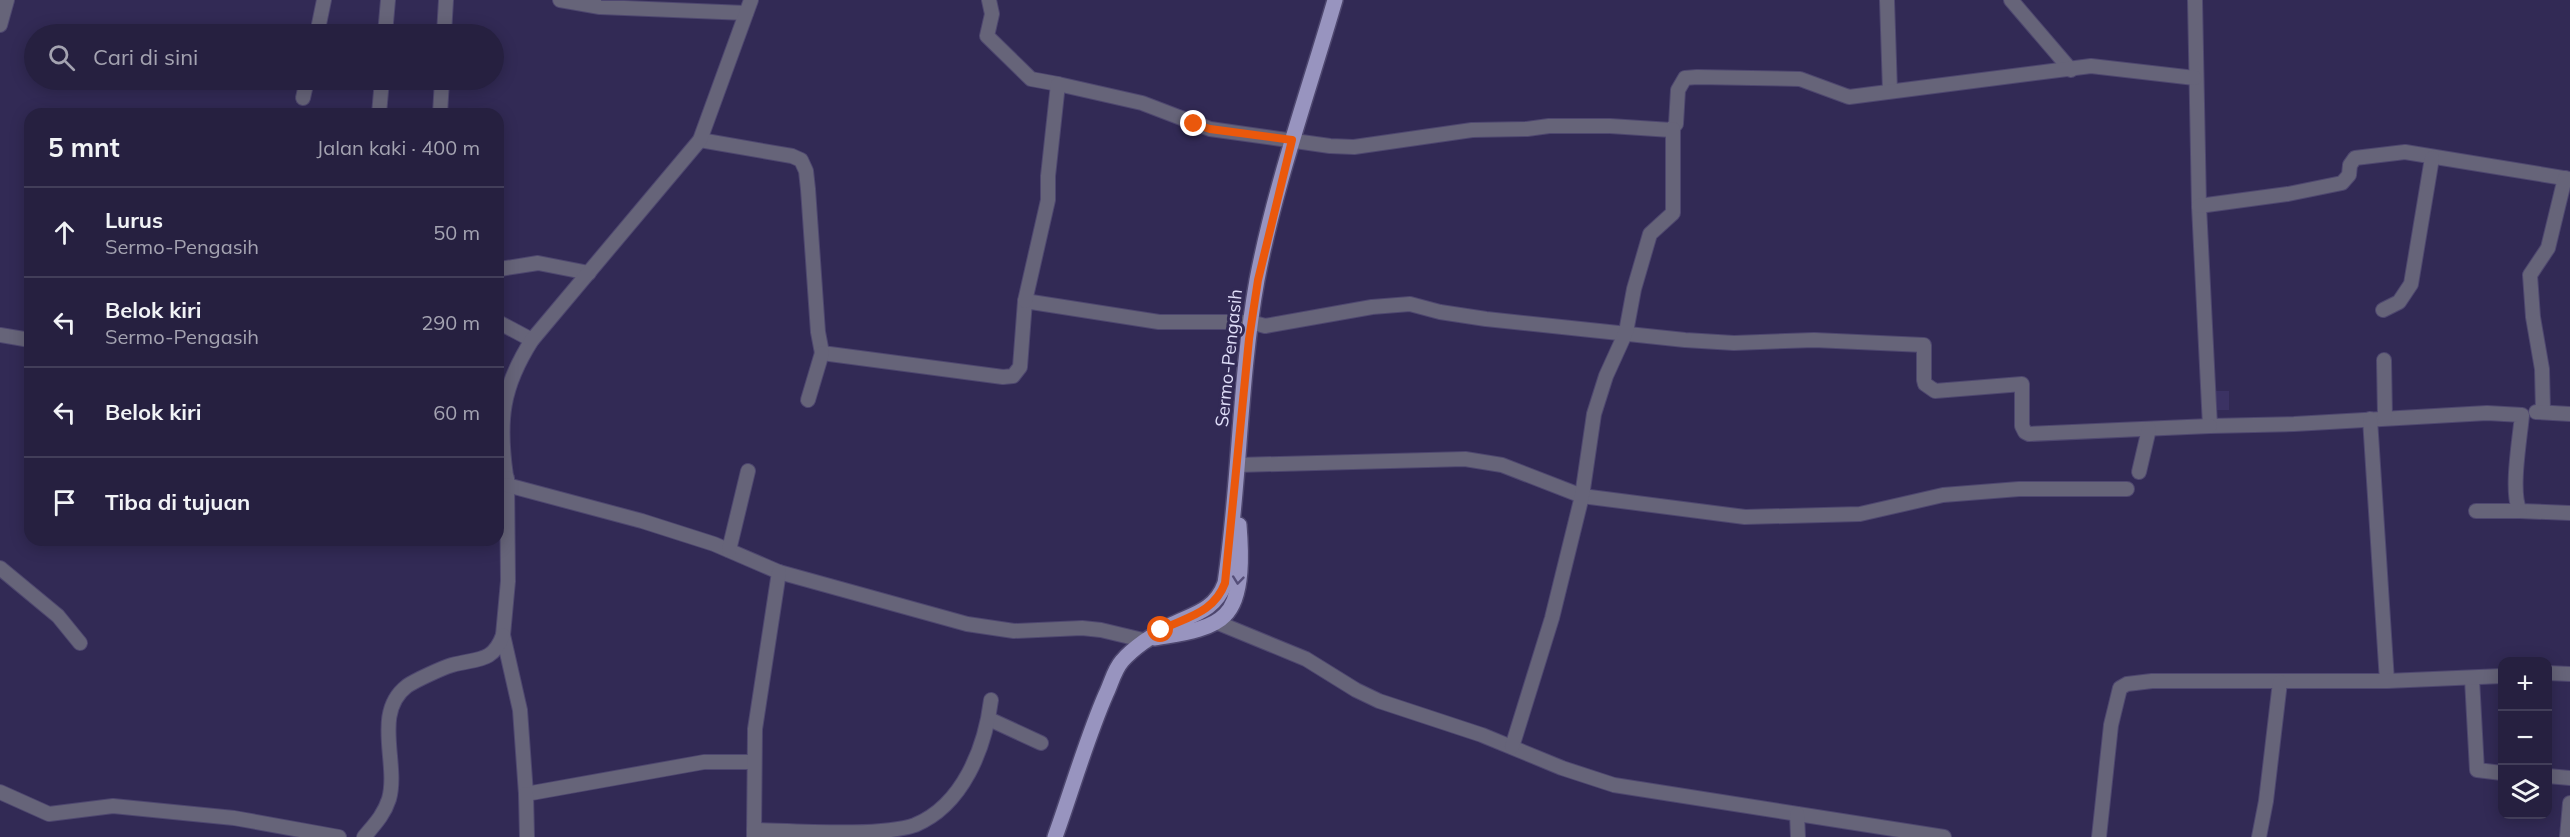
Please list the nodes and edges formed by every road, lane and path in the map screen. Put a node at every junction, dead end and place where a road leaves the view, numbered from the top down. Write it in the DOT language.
graph roads {
  1 [pos="8,0"];
  2 [pos="324,0"];
  3 [pos="388,0"];
  4 [pos="446,0"];
  5 [pos="560,0"];
  6 [pos="989,0"];
  7 [pos="1335,0"];
  8 [pos="1887,0"];
  9 [pos="2011,0"];
  10 [pos="2195,0"];
  11 [pos="749,6"];
  12 [pos="319,24"];
  13 [pos="386,24"];
  14 [pos="445,24"];
  15 [pos="0,25"];
  16 [pos="2071,70"];
  17 [pos="2195,78"];
  18 [pos="1058,84"];
  19 [pos="305,90"];
  20 [pos="381,90"];
  21 [pos="441,90"];
  22 [pos="1890,91"];
  23 [pos="303,98"];
  24 [pos="380,108"];
  25 [pos="440,108"];
  26 [pos="1673,129"];
  27 [pos="700,140"];
  28 [pos="1292,140"];
  29 [pos="2433,158"];
  30 [pos="2568,179"];
  31 [pos="2199,206"];
  32 [pos="504,267"];
  33 [pos="590,273"];
  34 [pos="1025,301"];
  35 [pos="2383,310"];
  36 [pos="1251,322"];
  37 [pos="504,325"];
  38 [pos="1626,332"];
  39 [pos="0,335"];
  40 [pos="24,339"];
  41 [pos="532,339"];
  42 [pos="822,353"];
  43 [pos="2384,360"];
  44 [pos="808,400"];
  45 [pos="504,403"];
  46 [pos="2543,411"];
  47 [pos="2570,414"];
  48 [pos="2522,415"];
  49 [pos="2385,418"];
  50 [pos="2370,419"];
  51 [pos="2210,426"];
  52 [pos="2148,429"];
  53 [pos="748,471"];
  54 [pos="1237,472"];
  55 [pos="2139,472"];
  56 [pos="504,478"];
  57 [pos="2127,489"];
  58 [pos="1582,496"];
  59 [pos="2476,511"];
  60 [pos="2520,511"];
  61 [pos="2570,513"];
  62 [pos="729,550"];
  63 [pos="0,568"];
  64 [pos="779,572"];
  65 [pos="1216,622"];
  66 [pos="503,635"];
  67 [pos="1148,640"];
  68 [pos="80,643"];
  69 [pos="2552,673"];
  70 [pos="2570,674"];
  71 [pos="2498,676"];
  72 [pos="2472,679"];
  73 [pos="2387,681"];
  74 [pos="2280,682"];
  75 [pos="991,700"];
  76 [pos="989,719"];
  77 [pos="1041,743"];
  78 [pos="1512,747"];
  79 [pos="754,762"];
  80 [pos="2498,773"];
  81 [pos="2552,776"];
  82 [pos="2570,778"];
  83 [pos="0,792"];
  84 [pos="526,794"];
  85 [pos="2570,803"];
  86 [pos="1797,814"];
  87 [pos="754,834"];
  88 [pos="339,837"];
  89 [pos="364,837"];
  90 [pos="527,837"];
  91 [pos="1055,837"];
  92 [pos="1798,837"];
  93 [pos="1944,837"];
  94 [pos="2099,837"];
  95 [pos="2259,837"];
  96 [pos="2567,837"];
  1 -- 15 [label="street"];
  2 -- 12 [label="street"];
  3 -- 13 [label="street"];
  4 -- 14 [label="street"];
  5 -- 11 [label="street"];
  6 -- 18 [label="street"];
  7 -- 28 [label="main road, Sermo-Pengasih"];
  8 -- 22 [label="street"];
  9 -- 16 [label="street"];
  10 -- 17 [label="street"];
  11 -- 27 [label="street"];
  16 -- 17 [label="street"];
  16 -- 22 [label="street"];
  17 -- 31 [label="street"];
  18 -- 28 [label="street"];
  18 -- 34 [label="street"];
  19 -- 23 [label="street"];
  20 -- 24 [label="street"];
  21 -- 25 [label="street"];
  22 -- 26 [label="street"];
  26 -- 28 [label="street"];
  26 -- 38 [label="street"];
  27 -- 33 [label="street"];
  27 -- 42 [label="street"];
  28 -- 36 [label="main road, Sermo-Pengasih"];
  29 -- 30 [label="street"];
  29 -- 31 [label="street"];
  29 -- 35 [label="street"];
  30 -- 46 [label="street"];
  31 -- 51 [label="street"];
  32 -- 33 [label="street"];
  33 -- 41 [label="street"];
  34 -- 36 [label="street"];
  34 -- 42 [label="street"];
  36 -- 38 [label="street"];
  36 -- 54 [label="main road, Sermo-Pengasih"];
  37 -- 41 [label="street"];
  38 -- 52 [label="street"];
  38 -- 58 [label="street"];
  39 -- 40 [label="street"];
  41 -- 45 [label="street"];
  42 -- 44 [label="street"];
  43 -- 49 [label="street"];
  46 -- 47 [label="street"];
  46 -- 48 [label="street"];
  48 -- 49 [label="street"];
  48 -- 60 [label="street"];
  49 -- 50 [label="street"];
  50 -- 51 [label="street"];
  50 -- 73 [label="street"];
  51 -- 52 [label="street"];
  52 -- 55 [label="street"];
  53 -- 62 [label="street"];
  54 -- 58 [label="street"];
  54 -- 65 [label="main road, Sermo-Pengasih, one-way"];
  54 -- 67 [label="main road, Sermo-Pengasih"];
  56 -- 62 [label="street"];
  56 -- 66 [label="street"];
  57 -- 58 [label="street"];
  58 -- 78 [label="street"];
  59 -- 60 [label="street"];
  60 -- 61 [label="street"];
  62 -- 64 [label="street"];
  63 -- 68 [label="street"];
  64 -- 67 [label="street"];
  64 -- 79 [label="street"];
  65 -- 67 [label="main road, Sermo-Pengasih"];
  65 -- 78 [label="street"];
  66 -- 84 [label="street"];
  66 -- 89 [label="street"];
  67 -- 91 [label="main road, Sermo-Pengasih"];
  69 -- 70 [label="street"];
  71 -- 72 [label="street"];
  72 -- 73 [label="street"];
  72 -- 80 [label="street"];
  73 -- 74 [label="street"];
  74 -- 94 [label="street"];
  74 -- 95 [label="street"];
  75 -- 76 [label="street"];
  76 -- 77 [label="street"];
  76 -- 87 [label="street"];
  78 -- 86 [label="street"];
  79 -- 84 [label="street"];
  79 -- 87 [label="street"];
  81 -- 82 [label="street"];
  83 -- 88 [label="street"];
  84 -- 90 [label="street"];
  85 -- 96 [label="street"];
  86 -- 92 [label="street"];
  86 -- 93 [label="street"];
}
